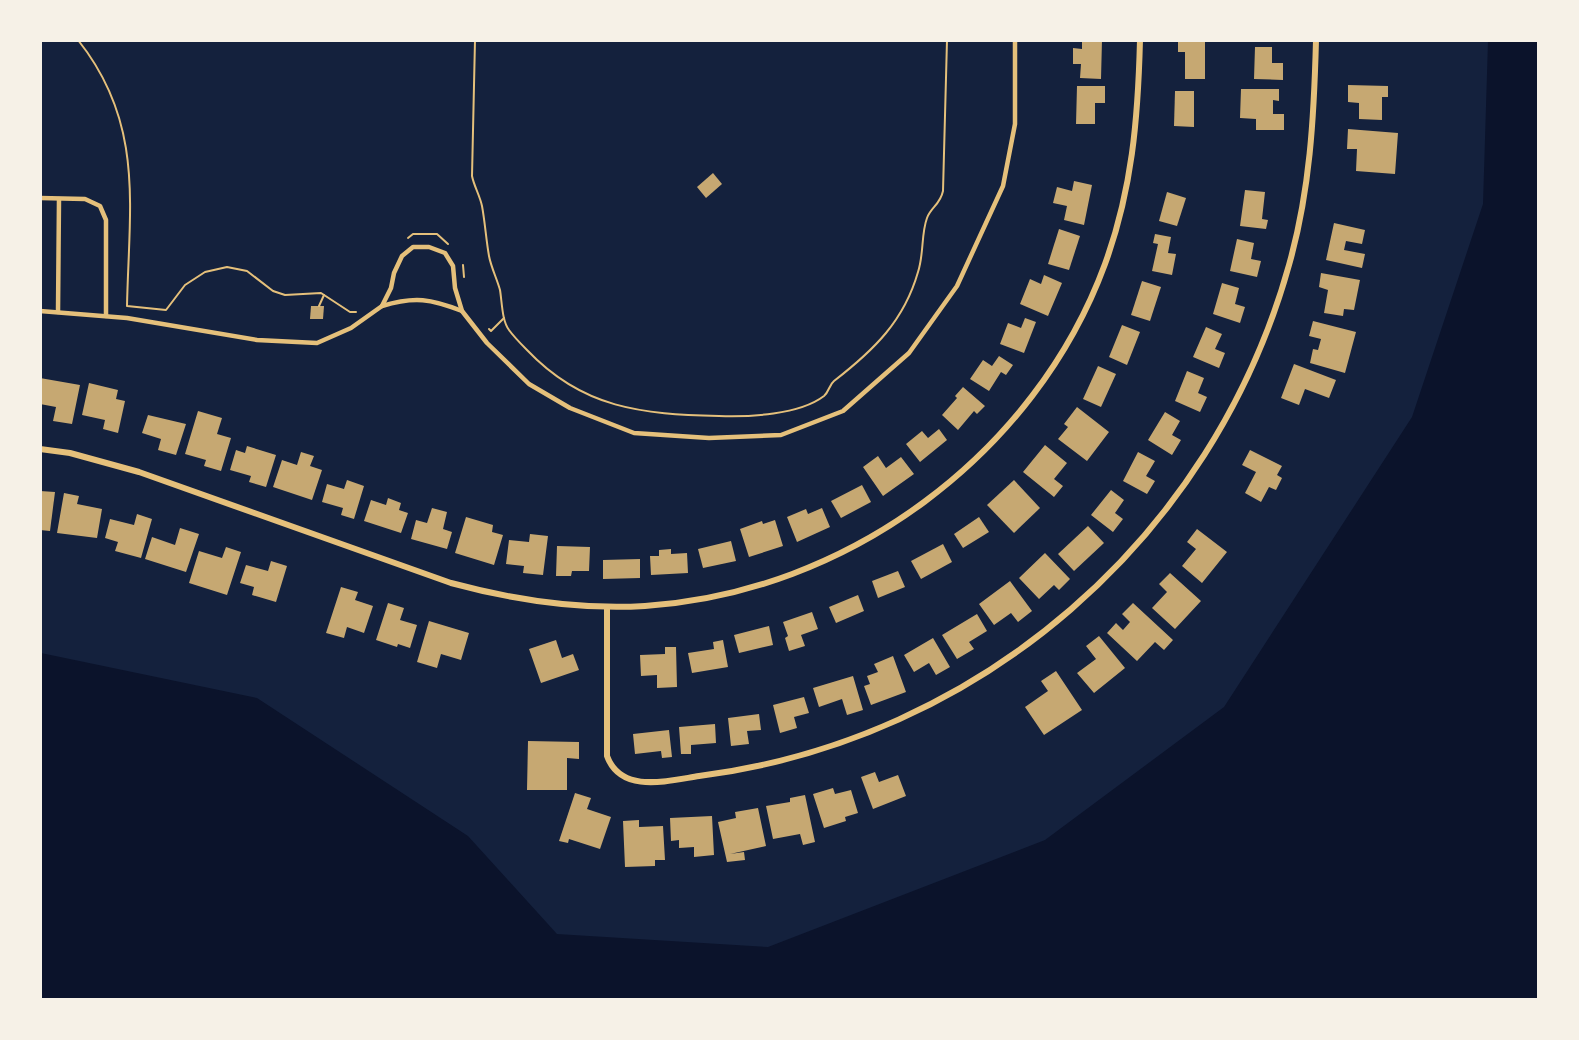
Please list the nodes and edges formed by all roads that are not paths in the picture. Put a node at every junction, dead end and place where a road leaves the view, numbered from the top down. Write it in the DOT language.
graph roads {
  1 [pos="1015,40"];
  2 [pos="1140,40"];
  3 [pos="1316,40"];
  4 [pos="40,198"];
  5 [pos="59,198"];
  6 [pos="382,306"];
  7 [pos="40,311"];
  8 [pos="462,311"];
  9 [pos="58,312"];
  10 [pos="106,316"];
  11 [pos="40,449"];
  12 [pos="607,607"];
  1 -- 8 [label="lane"];
  2 -- 12 [label="street"];
  3 -- 12 [label="street"];
  4 -- 5 [label="lane"];
  5 -- 9 [label="lane"];
  5 -- 10 [label="lane"];
  6 -- 8 [label="lane"];
  6 -- 8 [label="lane"];
  6 -- 10 [label="lane"];
  7 -- 9 [label="lane"];
  9 -- 10 [label="lane"];
  11 -- 12 [label="street"];
}
